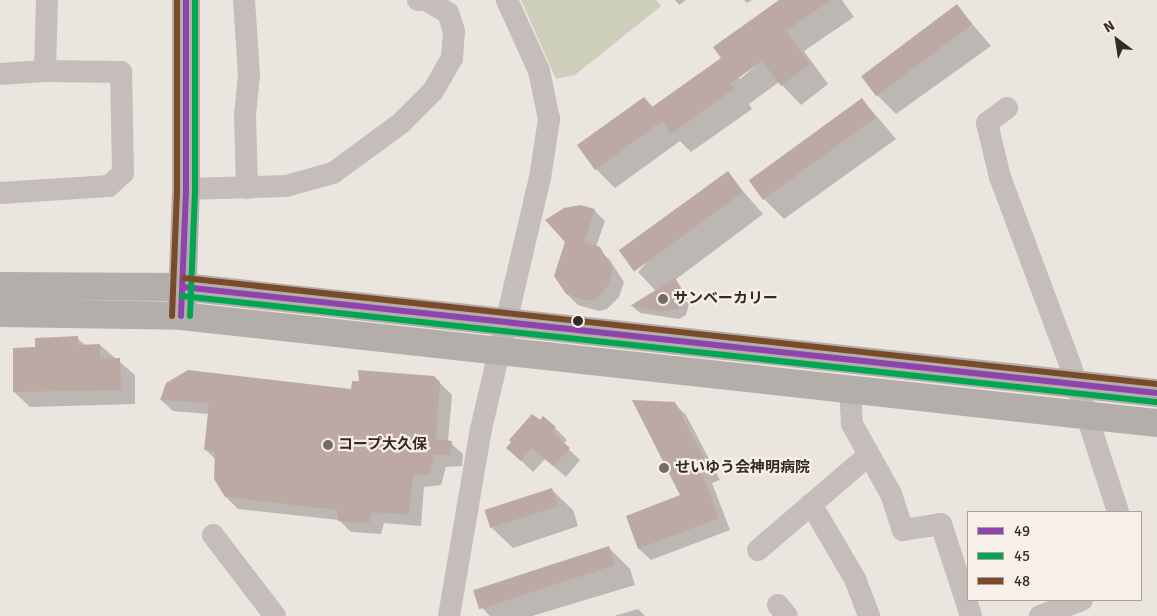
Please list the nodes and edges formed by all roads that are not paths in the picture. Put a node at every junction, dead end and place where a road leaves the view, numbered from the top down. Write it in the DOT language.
graph roads {
  1 [pos="47,0"];
  2 [pos="186,0"];
  3 [pos="244,0"];
  4 [pos="418,0"];
  5 [pos="507,0"];
  6 [pos="45,70"];
  7 [pos="0,74"];
  8 [pos="1007,108"];
  9 [pos="247,188"];
  10 [pos="186,189"];
  11 [pos="0,193"];
  12 [pos="0,286"];
  13 [pos="183,287"];
  14 [pos="0,313"];
  15 [pos="181,316"];
  16 [pos="505,324"];
  17 [pos="498,352"];
  18 [pos="1075,384"];
  19 [pos="850,387"];
  20 [pos="1157,393"];
  21 [pos="1085,415"];
  22 [pos="1157,423"];
  23 [pos="869,455"];
  24 [pos="812,504"];
  25 [pos="1118,511"];
  26 [pos="212,535"];
  27 [pos="758,550"];
  28 [pos="1079,601"];
  29 [pos="275,616"];
  30 [pos="449,616"];
  31 [pos="869,616"];
  32 [pos="971,616"];
  33 [pos="1040,616"];
  1 -- 6 [label="street"];
  2 -- 10 [label="street"];
  3 -- 9 [label="street"];
  4 -- 9 [label="street"];
  5 -- 16 [label="street"];
  6 -- 7 [label="street"];
  6 -- 11 [label="street"];
  8 -- 18 [label="street"];
  9 -- 10 [label="street"];
  10 -- 13 [label="street"];
  12 -- 13 [label="street"];
  13 -- 15 [label="street"];
  13 -- 16 [label="street"];
  14 -- 15 [label="street"];
  15 -- 17 [label="street"];
  16 -- 17 [label="street"];
  16 -- 18 [label="street"];
  17 -- 19 [label="street"];
  17 -- 30 [label="street"];
  18 -- 20 [label="street"];
  18 -- 21 [label="street"];
  19 -- 21 [label="street"];
  19 -- 23 [label="street"];
  21 -- 22 [label="street"];
  21 -- 25 [label="street"];
  23 -- 24 [label="street"];
  23 -- 32 [label="street"];
  24 -- 27 [label="street"];
  24 -- 31 [label="street"];
  26 -- 29 [label="street"];
  28 -- 33 [label="street"];
}
